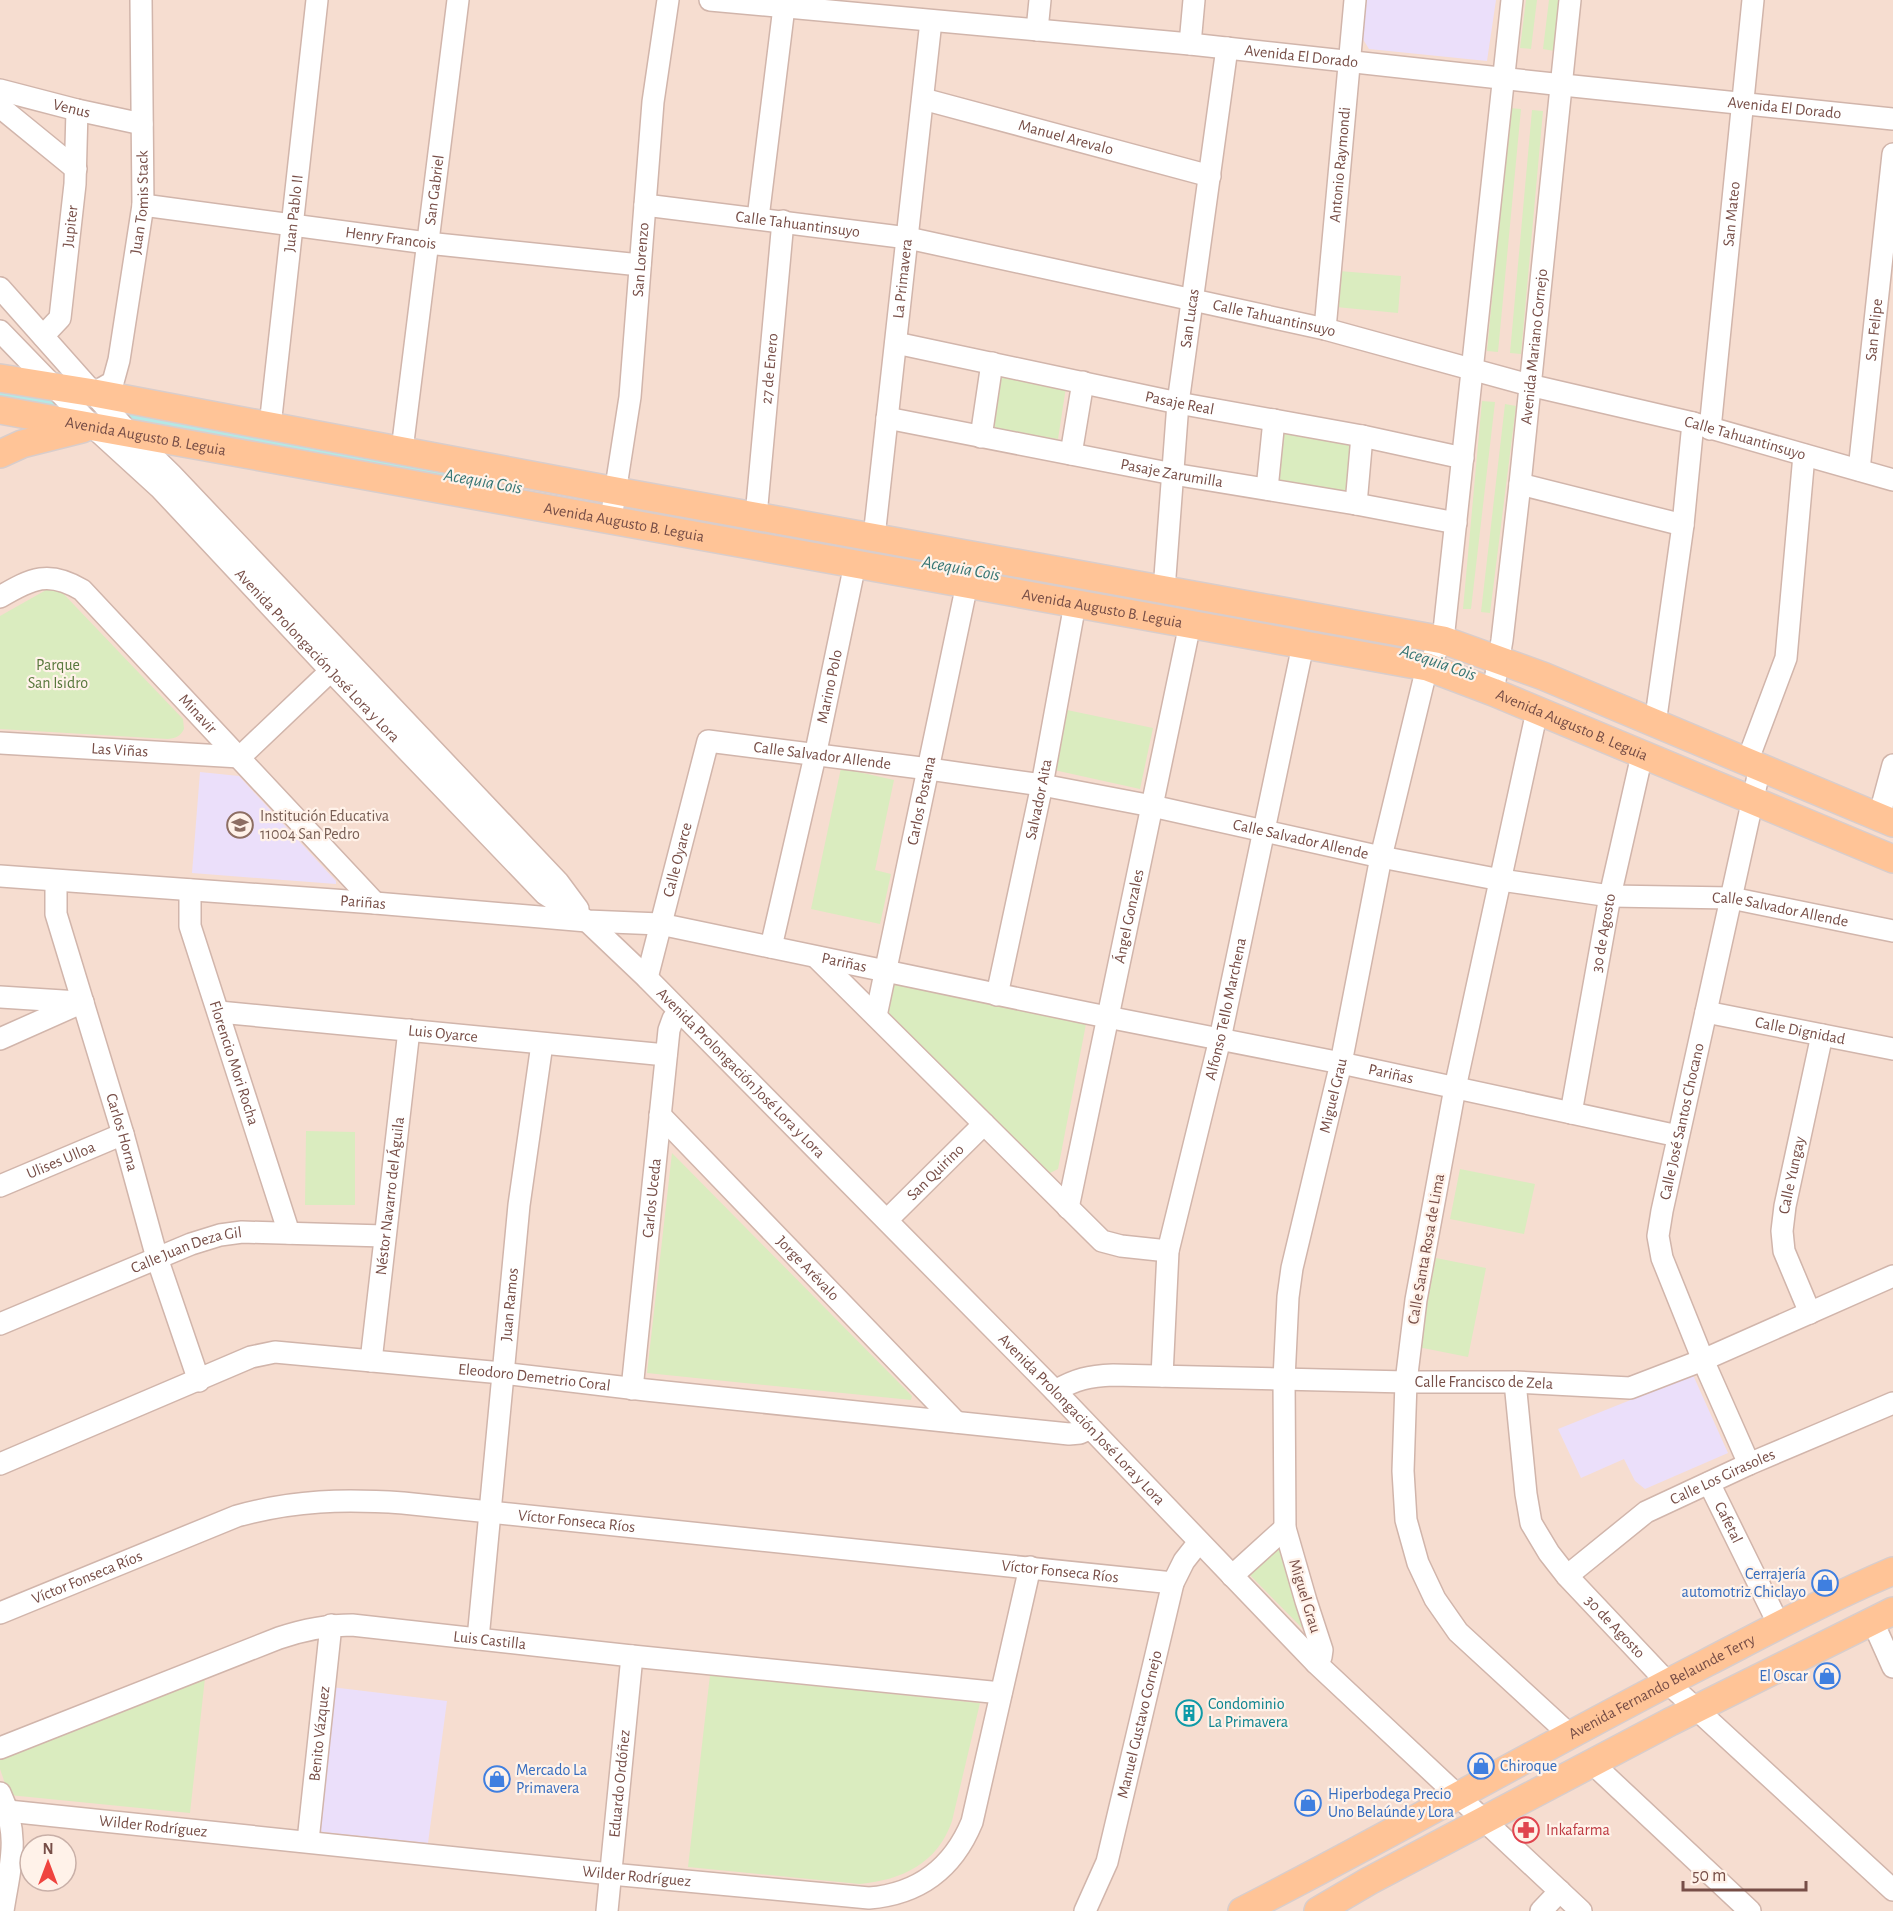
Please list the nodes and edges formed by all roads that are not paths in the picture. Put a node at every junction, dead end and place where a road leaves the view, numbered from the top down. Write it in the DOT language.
graph roads {
  1 [pos="141,0"];
  2 [pos="317,0"];
  3 [pos="458,0"];
  4 [pos="668,0"];
  5 [pos="710,0"];
  6 [pos="1040,0"];
  7 [pos="1194,0"];
  8 [pos="1355,0"];
  9 [pos="1512,0"];
  10 [pos="1570,0"];
  11 [pos="1753,0"];
  12 [pos="855,7"];
  13 [pos="784,8"];
  14 [pos="932,21"];
  15 [pos="1037,30"];
  16 [pos="1190,44"];
  17 [pos="1227,48"];
  18 [pos="1349,62"];
  19 [pos="1503,78"];
  20 [pos="1563,85"];
  21 [pos="0,90"];
  22 [pos="923,99"];
  23 [pos="1743,104"];
  24 [pos="0,107"];
  25 [pos="77,110"];
  26 [pos="1893,119"];
  27 [pos="142,124"];
  28 [pos="1893,154"];
  29 [pos="76,169"];
  30 [pos="1210,176"];
  31 [pos="143,205"];
  32 [pos="645,205"];
  33 [pos="758,218"];
  34 [pos="783,221"];
  35 [pos="293,225"];
  36 [pos="908,237"];
  37 [pos="427,243"];
  38 [pos="639,265"];
  39 [pos="0,288"];
  40 [pos="1193,300"];
  41 [pos="1325,329"];
  42 [pos="0,331"];
  43 [pos="43,336"];
  44 [pos="896,343"];
  45 [pos="992,363"];
  46 [pos="1473,369"];
  47 [pos="0,378"];
  48 [pos="1083,382"];
  49 [pos="1529,385"];
  50 [pos="52,386"];
  51 [pos="94,394"];
  52 [pos="1178,403"];
  53 [pos="0,410"];
  54 [pos="887,418"];
  55 [pos="1274,420"];
  56 [pos="91,426"];
  57 [pos="270,426"];
  58 [pos="1702,426"];
  59 [pos="128,432"];
  60 [pos="1362,436"];
  61 [pos="981,437"];
  62 [pos="402,450"];
  63 [pos="0,454"];
  64 [pos="1071,454"];
  65 [pos="1804,455"];
  66 [pos="1463,458"];
  67 [pos="1859,470"];
  68 [pos="1173,474"];
  69 [pos="1893,480"];
  70 [pos="1520,484"];
  71 [pos="1267,489"];
  72 [pos="616,492"];
  73 [pos="1356,504"];
  74 [pos="756,516"];
  75 [pos="611,520"];
  76 [pos="1456,523"];
  77 [pos="1683,525"];
  78 [pos="874,537"];
  79 [pos="855,564"];
  80 [pos="967,585"];
  81 [pos="1164,590"];
  82 [pos="0,597"];
  83 [pos="1075,604"];
  84 [pos="1190,624"];
  85 [pos="1442,641"];
  86 [pos="1303,645"];
  87 [pos="1499,660"];
  88 [pos="338,664"];
  89 [pos="1427,667"];
  90 [pos="1493,692"];
  91 [pos="1537,711"];
  92 [pos="1655,724"];
  93 [pos="708,741"];
  94 [pos="0,743"];
  95 [pos="1642,755"];
  96 [pos="815,756"];
  97 [pos="240,757"];
  98 [pos="1893,765"];
  99 [pos="1756,766"];
  100 [pos="929,769"];
  101 [pos="1042,785"];
  102 [pos="1752,800"];
  103 [pos="1152,806"];
  104 [pos="1886,820"];
  105 [pos="1263,830"];
  106 [pos="1381,856"];
  107 [pos="1893,859"];
  108 [pos="0,876"];
  109 [pos="1501,880"];
  110 [pos="56,881"];
  111 [pos="190,890"];
  112 [pos="1610,896"];
  113 [pos="1731,898"];
  114 [pos="375,903"];
  115 [pos="587,921"];
  116 [pos="660,924"];
  117 [pos="1893,932"];
  118 [pos="771,947"];
  119 [pos="816,957"];
  120 [pos="887,971"];
  121 [pos="647,978"];
  122 [pos="997,994"];
  123 [pos="0,997"];
  124 [pos="83,1002"];
  125 [pos="679,1011"];
  126 [pos="219,1012"];
  127 [pos="1706,1012"];
  128 [pos="876,1016"];
  129 [pos="1107,1017"];
  130 [pos="409,1030"];
  131 [pos="1822,1035"];
  132 [pos="0,1039"];
  133 [pos="1220,1040"];
  134 [pos="542,1044"];
  135 [pos="1893,1049"];
  136 [pos="666,1055"];
  137 [pos="1341,1063"];
  138 [pos="1455,1088"];
  139 [pos="1571,1113"];
  140 [pos="660,1115"];
  141 [pos="984,1124"];
  142 [pos="123,1134"];
  143 [pos="1678,1136"];
  144 [pos="0,1186"];
  145 [pos="1068,1208"];
  146 [pos="887,1220"];
  147 [pos="289,1233"];
  148 [pos="384,1236"];
  149 [pos="1168,1251"];
  150 [pos="157,1258"];
  151 [pos="1893,1276"];
  152 [pos="1810,1312"];
  153 [pos="0,1324"];
  154 [pos="1703,1360"];
  155 [pos="371,1361"];
  156 [pos="502,1373"];
  157 [pos="1162,1376"];
  158 [pos="1284,1379"];
  159 [pos="199,1381"];
  160 [pos="1406,1382"];
  161 [pos="1515,1382"];
  162 [pos="632,1389"];
  163 [pos="1055,1391"];
  164 [pos="1893,1403"];
  165 [pos="956,1422"];
  166 [pos="1089,1429"];
  167 [pos="0,1464"];
  168 [pos="1749,1464"];
  169 [pos="1709,1483"];
  170 [pos="490,1512"];
  171 [pos="1285,1528"];
  172 [pos="1199,1542"];
  173 [pos="1030,1567"];
  174 [pos="1893,1571"];
  175 [pos="1232,1576"];
  176 [pos="1567,1576"];
  177 [pos="1173,1583"];
  178 [pos="0,1613"];
  179 [pos="1883,1616"];
  180 [pos="331,1625"];
  181 [pos="1779,1625"];
  182 [pos="478,1639"];
  183 [pos="632,1656"];
  184 [pos="1316,1663"];
  185 [pos="1893,1667"];
  186 [pos="1668,1683"];
  187 [pos="1001,1693"];
  188 [pos="1697,1708"];
  189 [pos="1570,1734"];
  190 [pos="0,1748"];
  191 [pos="1592,1763"];
  192 [pos="1459,1797"];
  193 [pos="4,1802"];
  194 [pos="1485,1820"];
  195 [pos="308,1841"];
  196 [pos="611,1874"];
  197 [pos="1369,1881"];
  198 [pos="1893,1890"];
  199 [pos="1560,1891"];
  200 [pos="1257,1908"];
  201 [pos="3,1911"];
  202 [pos="607,1911"];
  203 [pos="1085,1911"];
  204 [pos="1318,1911"];
  205 [pos="1344,1911"];
  206 [pos="1541,1911"];
  207 [pos="1581,1911"];
  208 [pos="1750,1911"];
  1 -- 27 [label="street, Juan Tomis Stack"];
  2 -- 35 [label="street, Juan Pablo II"];
  3 -- 37 [label="street, San Gabriel"];
  4 -- 32 [label="street, San Lorenzo"];
  5 -- 13 [label="street, Avenida El Dorado"];
  6 -- 15 [label="street"];
  7 -- 16 [label="street"];
  8 -- 18 [label="street, Antonio Raymondi"];
  9 -- 19 [label="street"];
  10 -- 20 [label="street, Avenida Mariano Cornejo"];
  11 -- 23 [label="street, San Mateo"];
  12 -- 13 [label="street, Avenida El Dorado"];
  12 -- 14 [label="street, Avenida El Dorado"];
  13 -- 33 [label="street"];
  14 -- 15 [label="street, Avenida El Dorado"];
  14 -- 22 [label="street, La Primavera"];
  15 -- 16 [label="street, Avenida El Dorado"];
  16 -- 17 [label="street, Avenida El Dorado"];
  17 -- 18 [label="street, Avenida El Dorado"];
  17 -- 30 [label="street, San Lucas"];
  18 -- 19 [label="street, Avenida El Dorado"];
  18 -- 41 [label="street, Antonio Raymondi"];
  19 -- 20 [label="street, Avenida El Dorado"];
  19 -- 46 [label="street"];
  20 -- 23 [label="street, Avenida El Dorado"];
  20 -- 49 [label="street, Avenida Mariano Cornejo"];
  21 -- 25 [label="street, Venus"];
  22 -- 30 [label="street, Manuel Arevalo"];
  22 -- 36 [label="street, La Primavera"];
  23 -- 26 [label="street, Avenida El Dorado"];
  23 -- 58 [label="street, San Mateo"];
  24 -- 29 [label="street"];
  25 -- 27 [label="street, Venus"];
  25 -- 29 [label="street, Jupiter"];
  27 -- 31 [label="street, Juan Tomis Stack"];
  28 -- 67 [label="street, San Felipe"];
  29 -- 43 [label="street, Jupiter"];
  30 -- 40 [label="street, San Lucas"];
  31 -- 35 [label="street, Henry Francois"];
  31 -- 51 [label="street, Juan Tomis Stack"];
  32 -- 33 [label="street, Calle Tahuantinsuyo"];
  32 -- 38 [label="street, San Lorenzo"];
  33 -- 34 [label="street, Calle Tahuantinsuyo"];
  34 -- 36 [label="street, Calle Tahuantinsuyo"];
  34 -- 74 [label="street, 27 de Enero"];
  35 -- 37 [label="street, Henry Francois"];
  35 -- 57 [label="street, Juan Pablo II"];
  36 -- 40 [label="street, Calle Tahuantinsuyo"];
  36 -- 44 [label="street, La Primavera"];
  37 -- 38 [label="street, Henry Francois"];
  37 -- 62 [label="street, San Gabriel"];
  38 -- 72 [label="street, San Lorenzo"];
  39 -- 43 [label="street, Avenida Prolongación José Lora y Lora"];
  40 -- 41 [label="street, Calle Tahuantinsuyo"];
  40 -- 52 [label="street, San Lucas"];
  41 -- 46 [label="street, Calle Tahuantinsuyo"];
  42 -- 50 [label="street, Avenida Prolongación José Lora y Lora"];
  43 -- 51 [label="street, Avenida Prolongación José Lora y Lora"];
  44 -- 45 [label="street, Pasaje Real"];
  44 -- 54 [label="street, La Primavera"];
  45 -- 48 [label="street, Pasaje Real"];
  45 -- 61 [label="street"];
  46 -- 49 [label="street, Calle Tahuantinsuyo"];
  46 -- 66 [label="street"];
  47 -- 50 [label="main road, Avenida Augusto B. Leguia"];
  48 -- 52 [label="street, Pasaje Real"];
  48 -- 64 [label="street"];
  49 -- 58 [label="street, Calle Tahuantinsuyo"];
  49 -- 70 [label="street, Avenida Mariano Cornejo"];
  50 -- 51 [label="main road, Avenida Augusto B. Leguia"];
  50 -- 56 [label="street, Avenida Prolongación José Lora y Lora"];
  51 -- 57 [label="main road, Avenida Augusto B. Leguia"];
  51 -- 59 [label="street, Avenida Prolongación José Lora y Lora"];
  52 -- 55 [label="street, Pasaje Real"];
  52 -- 68 [label="street, San Lucas"];
  53 -- 56 [label="main road, Avenida Augusto B. Leguia"];
  54 -- 61 [label="street, Pasaje Zarumilla"];
  54 -- 78 [label="street, La Primavera"];
  55 -- 60 [label="street, Pasaje Real"];
  55 -- 71 [label="street"];
  56 -- 59 [label="main road, Avenida Augusto B. Leguia"];
  56 -- 63 [label="main road"];
  56 -- 88 [label="street, Avenida Prolongación José Lora y Lora"];
  57 -- 62 [label="main road, Avenida Augusto B. Leguia"];
  58 -- 65 [label="street, Calle Tahuantinsuyo"];
  58 -- 77 [label="street, San Mateo"];
  59 -- 75 [label="main road, Avenida Augusto B. Leguia"];
  59 -- 88 [label="street, Avenida Prolongación José Lora y Lora"];
  60 -- 66 [label="street, Pasaje Real"];
  60 -- 73 [label="street"];
  61 -- 64 [label="street, Pasaje Zarumilla"];
  62 -- 72 [label="main road, Avenida Augusto B. Leguia"];
  64 -- 68 [label="street, Pasaje Zarumilla"];
  65 -- 67 [label="street, Calle Tahuantinsuyo"];
  65 -- 99 [label="street"];
  66 -- 76 [label="street"];
  67 -- 69 [label="street, Calle Tahuantinsuyo"];
  68 -- 71 [label="street, Pasaje Zarumilla"];
  68 -- 81 [label="street, San Lucas"];
  70 -- 77 [label="street"];
  70 -- 87 [label="street, Avenida Mariano Cornejo"];
  71 -- 73 [label="street, Pasaje Zarumilla"];
  72 -- 74 [label="main road, Avenida Augusto B. Leguia"];
  72 -- 75 [label="street, San Lorenzo"];
  73 -- 76 [label="street, Pasaje Zarumilla"];
  74 -- 78 [label="main road, Avenida Augusto B. Leguia"];
  75 -- 79 [label="main road, Avenida Augusto B. Leguia"];
  76 -- 85 [label="street"];
  77 -- 92 [label="street, San Mateo"];
  78 -- 81 [label="main road, Avenida Augusto B. Leguia"];
  79 -- 80 [label="main road, Avenida Augusto B. Leguia"];
  79 -- 96 [label="street, Marino Polo"];
  80 -- 83 [label="main road, Avenida Augusto B. Leguia"];
  80 -- 100 [label="street, Carlos Postana"];
  81 -- 85 [label="main road, Avenida Augusto B. Leguia"];
  82 -- 97 [label="street, Minavir"];
  83 -- 84 [label="main road, Avenida Augusto B. Leguia"];
  83 -- 101 [label="street, Salvador Aita"];
  84 -- 86 [label="main road, Avenida Augusto B. Leguia"];
  84 -- 103 [label="street, Ángel Gonzales"];
  85 -- 87 [label="main road, Avenida Augusto B. Leguia"];
  85 -- 89 [label="street"];
  86 -- 89 [label="main road, Avenida Augusto B. Leguia"];
  86 -- 105 [label="street, Alfonso Tello Marchena"];
  87 -- 90 [label="street, Avenida Mariano Cornejo"];
  87 -- 92 [label="main road, Avenida Augusto B. Leguia"];
  88 -- 97 [label="street"];
  88 -- 115 [label="street, Avenida Prolongación José Lora y Lora"];
  89 -- 90 [label="main road, Avenida Augusto B. Leguia"];
  89 -- 106 [label="street, Miguel Grau"];
  90 -- 91 [label="main road, Avenida Augusto B. Leguia"];
  91 -- 95 [label="main road, Avenida Augusto B. Leguia"];
  91 -- 109 [label="street, Calle Santa Rosa de Lima"];
  92 -- 99 [label="main road, Avenida Augusto B. Leguia"];
  93 -- 96 [label="street, Calle Salvador Allende"];
  93 -- 116 [label="street, Calle Oyarce"];
  94 -- 97 [label="street, Las Viñas"];
  95 -- 102 [label="main road, Avenida Augusto B. Leguia"];
  95 -- 112 [label="street, 30 de Agosto"];
  96 -- 100 [label="street, Calle Salvador Allende"];
  96 -- 118 [label="street, Marino Polo"];
  97 -- 114 [label="street, Minavir"];
  98 -- 104 [label="street"];
  99 -- 102 [label="street, Calle José Santos Chocano"];
  99 -- 104 [label="main road, Avenida Augusto B. Leguia"];
  100 -- 101 [label="street, Calle Salvador Allende"];
  100 -- 120 [label="street, Carlos Postana"];
  101 -- 103 [label="street, Calle Salvador Allende"];
  101 -- 122 [label="street, Salvador Aita"];
  102 -- 107 [label="main road, Avenida Augusto B. Leguia"];
  102 -- 113 [label="street, Calle José Santos Chocano"];
  103 -- 105 [label="street, Calle Salvador Allende"];
  103 -- 129 [label="street, Ángel Gonzales"];
  105 -- 106 [label="street, Calle Salvador Allende"];
  105 -- 133 [label="street, Alfonso Tello Marchena"];
  106 -- 109 [label="street, Calle Salvador Allende"];
  106 -- 137 [label="street, Miguel Grau"];
  108 -- 110 [label="street, Pariñas"];
  109 -- 112 [label="street, Calle Salvador Allende"];
  109 -- 138 [label="street, Calle Santa Rosa de Lima"];
  110 -- 111 [label="street, Pariñas"];
  110 -- 124 [label="street, Carlos Horna"];
  111 -- 114 [label="street, Pariñas"];
  111 -- 126 [label="street, Florencio Mori Rocha"];
  112 -- 113 [label="street, Calle Salvador Allende"];
  112 -- 139 [label="street, 30 de Agosto"];
  113 -- 117 [label="street, Calle Salvador Allende"];
  113 -- 127 [label="street, Calle José Santos Chocano"];
  114 -- 115 [label="street, Pariñas"];
  115 -- 116 [label="street, Pariñas"];
  115 -- 121 [label="street, Avenida Prolongación José Lora y Lora"];
  116 -- 118 [label="street, Pariñas"];
  116 -- 121 [label="street, Calle Oyarce"];
  118 -- 119 [label="street, Pariñas"];
  119 -- 120 [label="street, Pariñas"];
  119 -- 128 [label="street"];
  120 -- 122 [label="street, Pariñas"];
  120 -- 128 [label="street, Carlos Postana"];
  121 -- 125 [label="street, Avenida Prolongación José Lora y Lora"];
  122 -- 129 [label="street, Pariñas"];
  123 -- 124 [label="street"];
  124 -- 132 [label="street"];
  124 -- 142 [label="street, Carlos Horna"];
  125 -- 136 [label="street, Carlos Uceda"];
  125 -- 146 [label="street, Avenida Prolongación José Lora y Lora"];
  126 -- 130 [label="street, Luis Oyarce"];
  126 -- 147 [label="street, Florencio Mori Rocha"];
  127 -- 131 [label="street, Calle Dignidad"];
  127 -- 143 [label="street, Calle José Santos Chocano"];
  128 -- 141 [label="street"];
  129 -- 133 [label="street, Pariñas"];
  129 -- 145 [label="street, Ángel Gonzales"];
  130 -- 134 [label="street, Luis Oyarce"];
  130 -- 148 [label="street, Néstor Navarro del Águila"];
  131 -- 135 [label="street, Calle Dignidad"];
  131 -- 152 [label="street, Calle Yungay"];
  133 -- 137 [label="street, Pariñas"];
  133 -- 149 [label="street, Alfonso Tello Marchena"];
  134 -- 136 [label="street, Luis Oyarce"];
  134 -- 156 [label="street, Juan Ramos"];
  136 -- 140 [label="street, Carlos Uceda"];
  137 -- 138 [label="street, Pariñas"];
  137 -- 158 [label="street, Miguel Grau"];
  138 -- 139 [label="street, Pariñas"];
  138 -- 160 [label="street, Calle Santa Rosa de Lima"];
  139 -- 143 [label="street, Pariñas"];
  140 -- 162 [label="street, Carlos Uceda"];
  140 -- 165 [label="street, Jorge Arévalo"];
  141 -- 145 [label="street"];
  141 -- 146 [label="street, San Quirino"];
  142 -- 144 [label="street, Ulises Ulloa"];
  142 -- 150 [label="street, Carlos Horna"];
  143 -- 154 [label="street, Calle José Santos Chocano"];
  145 -- 149 [label="street"];
  146 -- 163 [label="street, Avenida Prolongación José Lora y Lora"];
  147 -- 148 [label="street, Calle Juan Deza Gil"];
  147 -- 150 [label="street, Calle Juan Deza Gil"];
  148 -- 155 [label="street, Néstor Navarro del Águila"];
  149 -- 157 [label="street, Alfonso Tello Marchena"];
  150 -- 153 [label="street, Calle Juan Deza Gil"];
  150 -- 159 [label="street, Carlos Horna"];
  151 -- 152 [label="street, Calle Francisco de Zela"];
  152 -- 154 [label="street, Calle Francisco de Zela"];
  154 -- 161 [label="street, Calle Francisco de Zela"];
  154 -- 168 [label="street, Calle José Santos Chocano"];
  155 -- 156 [label="street, Eleodoro Demetrio Coral"];
  155 -- 159 [label="street, Eleodoro Demetrio Coral"];
  156 -- 162 [label="street, Eleodoro Demetrio Coral"];
  156 -- 170 [label="street, Juan Ramos"];
  157 -- 158 [label="street, Calle Francisco de Zela"];
  157 -- 163 [label="street, Calle Francisco de Zela"];
  158 -- 160 [label="street, Calle Francisco de Zela"];
  158 -- 171 [label="street, Miguel Grau"];
  159 -- 167 [label="street, Eleodoro Demetrio Coral"];
  160 -- 161 [label="street, Calle Francisco de Zela"];
  160 -- 189 [label="street, Calle Santa Rosa de Lima"];
  161 -- 176 [label="street, 30 de Agosto"];
  162 -- 165 [label="street, Eleodoro Demetrio Coral"];
  163 -- 166 [label="street, Avenida Prolongación José Lora y Lora"];
  164 -- 168 [label="street, Calle Los Girasoles"];
  165 -- 166 [label="street, Eleodoro Demetrio Coral"];
  166 -- 172 [label="street, Avenida Prolongación José Lora y Lora"];
  168 -- 169 [label="street, Calle Los Girasoles"];
  169 -- 176 [label="street, Calle Los Girasoles"];
  169 -- 181 [label="street, Cafetal"];
  170 -- 173 [label="street, Víctor Fonseca Ríos"];
  170 -- 178 [label="street, Víctor Fonseca Ríos"];
  170 -- 182 [label="street, Juan Ramos"];
  171 -- 175 [label="street"];
  171 -- 184 [label="street, Miguel Grau"];
  172 -- 175 [label="street, Avenida Prolongación José Lora y Lora"];
  172 -- 177 [label="street, Manuel Gustavo Cornejo"];
  173 -- 177 [label="street, Víctor Fonseca Ríos"];
  173 -- 187 [label="street, Wilder Rodríguez"];
  174 -- 181 [label="main road, Avenida Fernando Belaunde Terry"];
  175 -- 184 [label="street, Avenida Prolongación José Lora y Lora"];
  176 -- 186 [label="street, 30 de Agosto"];
  177 -- 203 [label="street, Manuel Gustavo Cornejo"];
  179 -- 185 [label="street"];
  179 -- 188 [label="main road"];
  180 -- 182 [label="street, Luis Castilla"];
  180 -- 190 [label="street, Luis Castilla"];
  180 -- 195 [label="street, Benito Vázquez"];
  181 -- 186 [label="main road, Avenida Fernando Belaunde Terry"];
  182 -- 183 [label="street, Luis Castilla"];
  183 -- 187 [label="street, Luis Castilla"];
  183 -- 196 [label="street, Eduardo Ordóñez"];
  184 -- 192 [label="street, Avenida Prolongación José Lora y Lora"];
  186 -- 188 [label="street, 30 de Agosto"];
  186 -- 189 [label="main road, Avenida Fernando Belaunde Terry"];
  187 -- 196 [label="street, Wilder Rodríguez"];
  188 -- 191 [label="main road"];
  188 -- 198 [label="street, 30 de Agosto"];
  189 -- 192 [label="main road, Avenida Fernando Belaunde Terry"];
  191 -- 194 [label="main road"];
  191 -- 208 [label="street"];
  192 -- 194 [label="street, Avenida Prolongación José Lora y Lora"];
  192 -- 200 [label="main road, Avenida Fernando Belaunde Terry"];
  193 -- 195 [label="street, Wilder Rodríguez"];
  193 -- 201 [label="street"];
  194 -- 197 [label="main road"];
  194 -- 199 [label="street, Avenida Prolongación José Lora y Lora"];
  195 -- 196 [label="street, Wilder Rodríguez"];
  196 -- 202 [label="street, Eduardo Ordóñez"];
  197 -- 204 [label="main road"];
  197 -- 205 [label="street"];
  199 -- 206 [label="street"];
  199 -- 207 [label="street, Avenida Prolongación José Lora y Lora"];
}
